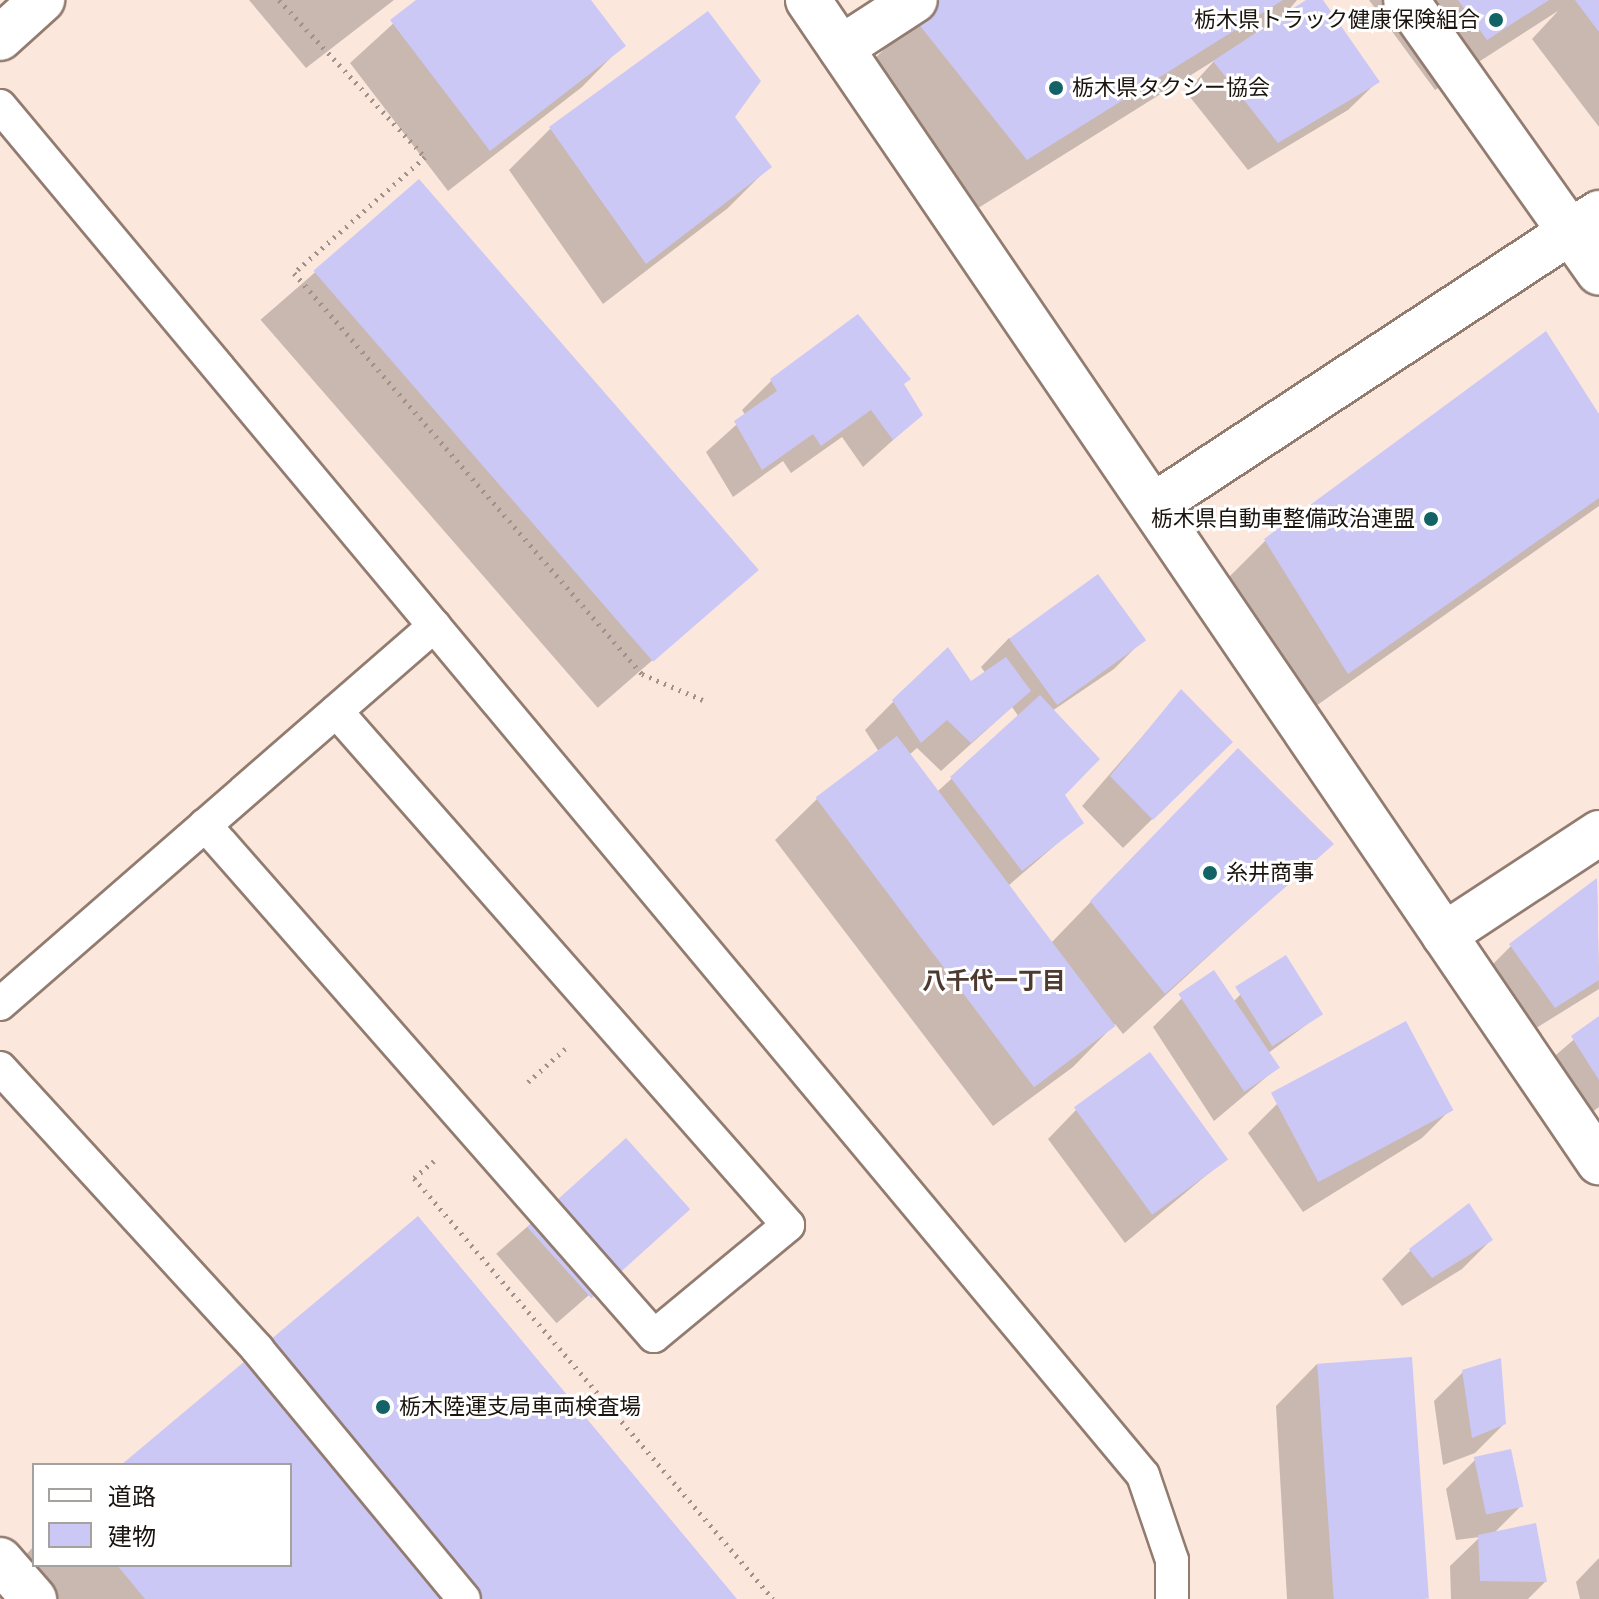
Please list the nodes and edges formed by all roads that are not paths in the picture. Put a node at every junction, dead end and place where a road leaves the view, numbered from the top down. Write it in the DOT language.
graph roads {
  1 [pos="42,0"];
  2 [pos="808,0"];
  3 [pos="915,0"];
  4 [pos="1406,0"];
  5 [pos="0,38"];
  6 [pos="841,48"];
  7 [pos="0,106"];
  8 [pos="1584,223"];
  9 [pos="1599,273"];
  10 [pos="1153,506"];
  11 [pos="434,626"];
  12 [pos="336,711"];
  13 [pos="205,825"];
  14 [pos="1599,833"];
  15 [pos="1444,935"];
  16 [pos="0,1004"];
  17 [pos="0,1068"];
  18 [pos="1599,1162"];
  19 [pos="0,1560"];
  20 [pos="34,1599"];
  21 [pos="464,1599"];
  22 [pos="1172,1599"];
  1 -- 5 [label="street"];
  2 -- 6 [label="street"];
  3 -- 6 [label="street"];
  4 -- 8 [label="street"];
  6 -- 10 [label="street"];
  7 -- 11 [label="lane"];
  8 -- 9 [label="street"];
  8 -- 10 [label="street"];
  10 -- 15 [label="street"];
  11 -- 12 [label="lane"];
  11 -- 22 [label="lane"];
  12 -- 13 [label="lane"];
  12 -- 13 [label="lane"];
  13 -- 16 [label="lane"];
  14 -- 15 [label="street"];
  15 -- 18 [label="street"];
  17 -- 21 [label="lane"];
  19 -- 20 [label="street"];
}
